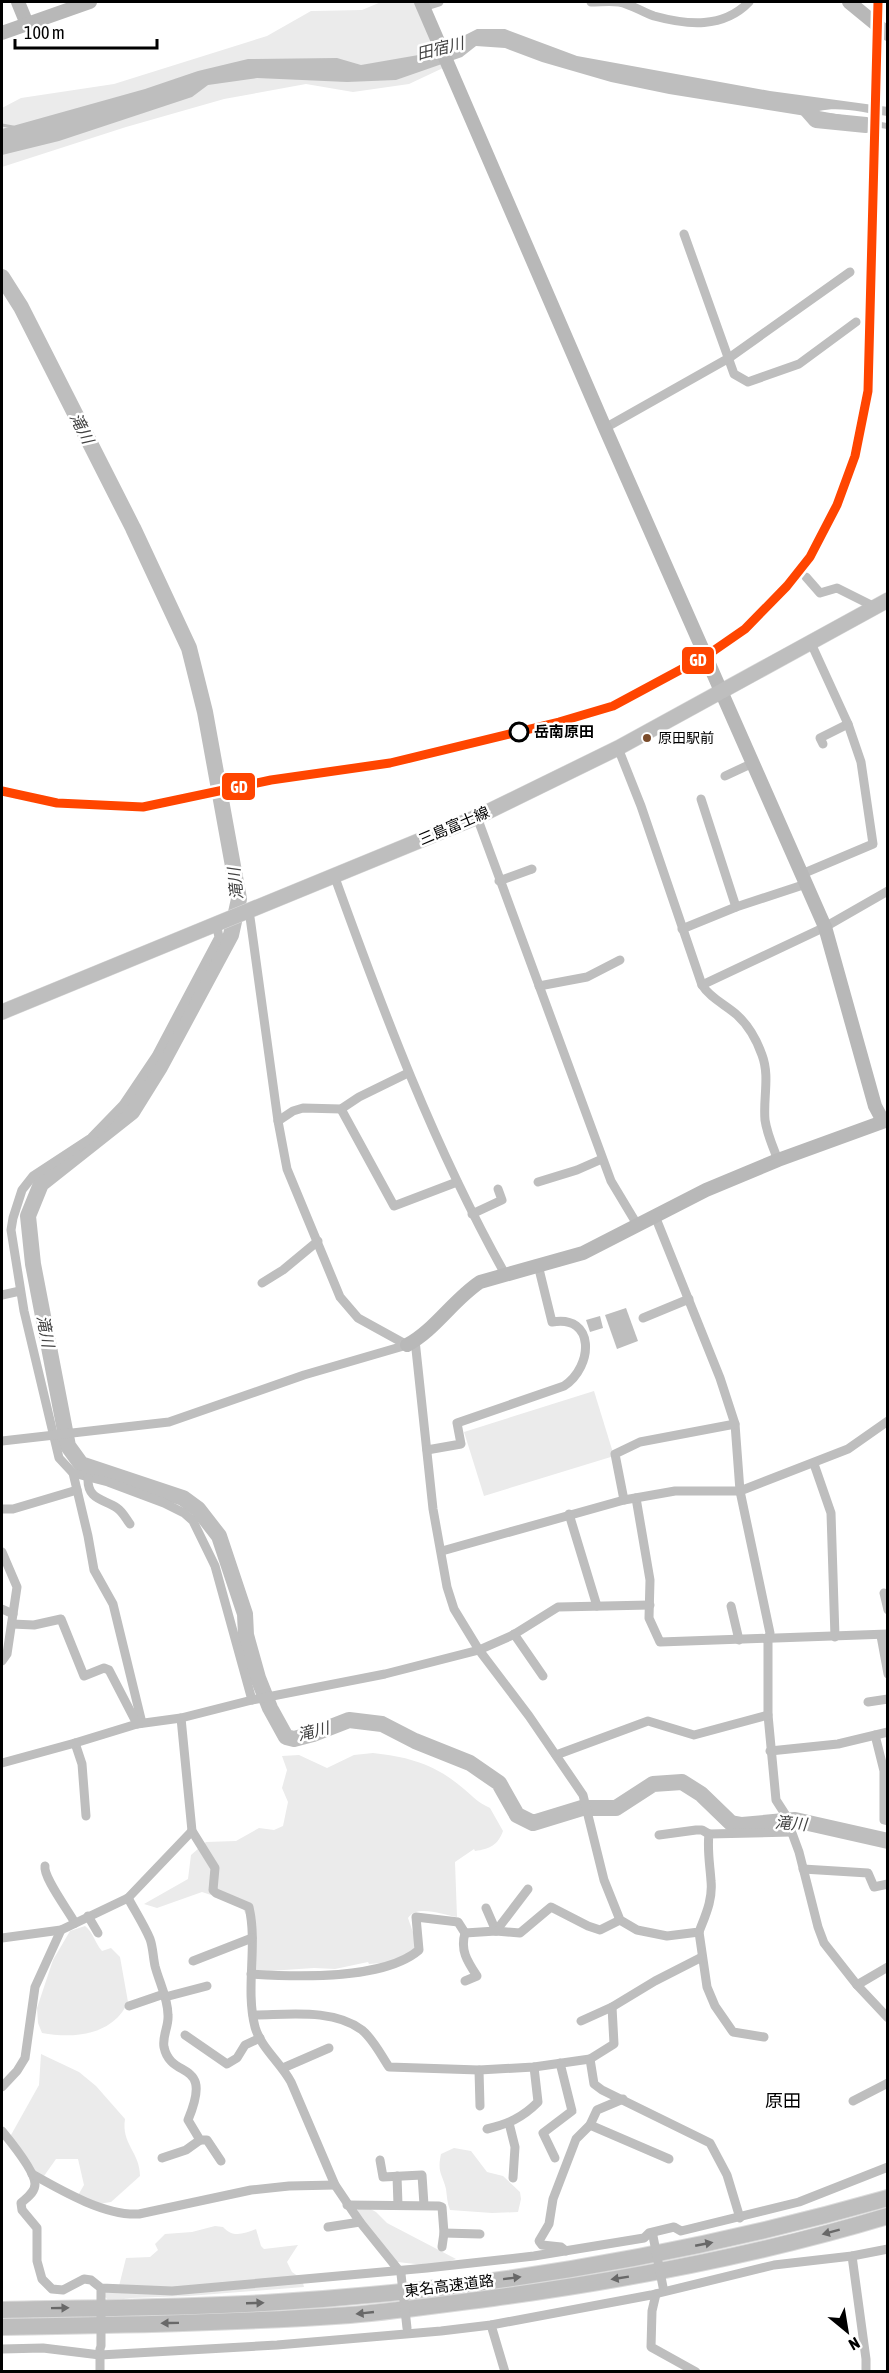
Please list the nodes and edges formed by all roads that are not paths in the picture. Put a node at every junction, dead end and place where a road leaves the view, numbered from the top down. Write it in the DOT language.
graph roads {
  1 [pos="18,2"];
  2 [pos="90,2"];
  3 [pos="439,2"];
  4 [pos="591,2"];
  5 [pos="749,2"];
  6 [pos="849,2"];
  7 [pos="422,4"];
  8 [pos="27,24"];
  9 [pos="2,33"];
  10 [pos="888,34"];
  11 [pos="684,234"];
  12 [pos="850,272"];
  13 [pos="856,322"];
  14 [pos="729,358"];
  15 [pos="605,428"];
  16 [pos="806,577"];
  17 [pos="881,604"];
  18 [pos="810,641"];
  19 [pos="721,690"];
  20 [pos="848,724"];
  21 [pos="823,744"];
  22 [pos="618,748"];
  23 [pos="753,763"];
  24 [pos="725,776"];
  25 [pos="701,799"];
  26 [pos="477,817"];
  27 [pos="532,869"];
  28 [pos="333,875"];
  29 [pos="804,879"];
  30 [pos="499,882"];
  31 [pos="888,891"];
  32 [pos="736,907"];
  33 [pos="247,911"];
  34 [pos="223,921"];
  35 [pos="825,927"];
  36 [pos="682,929"];
  37 [pos="620,960"];
  38 [pos="702,985"];
  39 [pos="539,986"];
  40 [pos="2,1012"];
  41 [pos="408,1073"];
  42 [pos="341,1109"];
  43 [pos="278,1121"];
  44 [pos="886,1123"];
  45 [pos="602,1159"];
  46 [pos="778,1160"];
  47 [pos="457,1182"];
  48 [pos="538,1182"];
  49 [pos="498,1189"];
  50 [pos="472,1214"];
  51 [pos="655,1216"];
  52 [pos="638,1226"];
  53 [pos="318,1241"];
  54 [pos="538,1265"];
  55 [pos="505,1274"];
  56 [pos="262,1283"];
  57 [pos="20,1291"];
  58 [pos="2,1295"];
  59 [pos="689,1299"];
  60 [pos="643,1318"];
  61 [pos="411,1342"];
  62 [pos="888,1421"];
  63 [pos="735,1424"];
  64 [pos="53,1435"];
  65 [pos="2,1442"];
  66 [pos="427,1450"];
  67 [pos="814,1464"];
  68 [pos="73,1473"];
  69 [pos="88,1478"];
  70 [pos="77,1490"];
  71 [pos="740,1491"];
  72 [pos="636,1498"];
  73 [pos="624,1500"];
  74 [pos="2,1509"];
  75 [pos="569,1514"];
  76 [pos="130,1524"];
  77 [pos="442,1551"];
  78 [pos="2,1552"];
  79 [pos="884,1593"];
  80 [pos="650,1605"];
  81 [pos="597,1606"];
  82 [pos="731,1606"];
  83 [pos="2,1609"];
  84 [pos="888,1610"];
  85 [pos="13,1619"];
  86 [pos="514,1634"];
  87 [pos="884,1635"];
  88 [pos="835,1637"];
  89 [pos="739,1640"];
  90 [pos="768,1640"];
  91 [pos="479,1650"];
  92 [pos="2,1661"];
  93 [pos="888,1674"];
  94 [pos="543,1676"];
  95 [pos="888,1699"];
  96 [pos="252,1700"];
  97 [pos="868,1702"];
  98 [pos="768,1715"];
  99 [pos="181,1718"];
  100 [pos="140,1723"];
  101 [pos="888,1732"];
  102 [pos="875,1735"];
  103 [pos="75,1743"];
  104 [pos="770,1752"];
  105 [pos="556,1755"];
  106 [pos="2,1762"];
  107 [pos="86,1816"];
  108 [pos="888,1821"];
  109 [pos="192,1831"];
  110 [pos="791,1832"];
  111 [pos="658,1834"];
  112 [pos="709,1834"];
  113 [pos="45,1866"];
  114 [pos="803,1869"];
  115 [pos="888,1884"];
  116 [pos="528,1889"];
  117 [pos="128,1898"];
  118 [pos="486,1908"];
  119 [pos="88,1916"];
  120 [pos="620,1920"];
  121 [pos="75,1923"];
  122 [pos="61,1930"];
  123 [pos="496,1931"];
  124 [pos="699,1932"];
  125 [pos="98,1933"];
  126 [pos="465,1933"];
  127 [pos="2,1938"];
  128 [pos="252,1938"];
  129 [pos="702,1957"];
  130 [pos="193,1961"];
  131 [pos="888,1967"];
  132 [pos="251,1974"];
  133 [pos="465,1981"];
  134 [pos="857,1985"];
  135 [pos="207,1986"];
  136 [pos="165,1996"];
  137 [pos="129,2006"];
  138 [pos="612,2007"];
  139 [pos="253,2015"];
  140 [pos="888,2018"];
  141 [pos="581,2021"];
  142 [pos="185,2035"];
  143 [pos="764,2037"];
  144 [pos="260,2038"];
  145 [pos="329,2048"];
  146 [pos="590,2059"];
  147 [pos="560,2063"];
  148 [pos="534,2067"];
  149 [pos="284,2068"];
  150 [pos="479,2070"];
  151 [pos="888,2083"];
  152 [pos="2,2087"];
  153 [pos="623,2099"];
  154 [pos="853,2101"];
  155 [pos="480,2106"];
  156 [pos="509,2123"];
  157 [pos="590,2125"];
  158 [pos="487,2129"];
  159 [pos="2,2132"];
  160 [pos="200,2140"];
  161 [pos="162,2158"];
  162 [pos="555,2158"];
  163 [pos="669,2159"];
  164 [pos="380,2160"];
  165 [pos="221,2161"];
  166 [pos="888,2168"];
  167 [pos="32,2174"];
  168 [pos="397,2176"];
  169 [pos="513,2178"];
  170 [pos="335,2185"];
  171 [pos="888,2198"];
  172 [pos="347,2205"];
  173 [pos="398,2205"];
  174 [pos="424,2205"];
  175 [pos="888,2216"];
  176 [pos="740,2218"];
  177 [pos="360,2222"];
  178 [pos="328,2227"];
  179 [pos="444,2234"];
  180 [pos="480,2234"];
  181 [pos="653,2236"];
  182 [pos="442,2247"];
  183 [pos="888,2249"];
  184 [pos="566,2251"];
  185 [pos="852,2256"];
  186 [pos="400,2271"];
  187 [pos="101,2289"];
  188 [pos="660,2291"];
  189 [pos="2,2310"];
  190 [pos="491,2325"];
  191 [pos="2,2327"];
  192 [pos="407,2331"];
  193 [pos="2,2349"];
  194 [pos="100,2351"];
  195 [pos="100,2372"];
  196 [pos="505,2372"];
  197 [pos="696,2372"];
  198 [pos="866,2372"];
  1 -- 8 [label="street"];
  2 -- 8 [label="street"];
  3 -- 7 [label="street"];
  4 -- 5 [label="street"];
  6 -- 10 [label="street"];
  7 -- 15 [label="street"];
  8 -- 9 [label="street"];
  11 -- 14 [label="street"];
  12 -- 14 [label="street"];
  13 -- 14 [label="street"];
  14 -- 15 [label="street"];
  15 -- 19 [label="street"];
  16 -- 17 [label="street"];
  17 -- 18 [label="main road, 三島富士線"];
  18 -- 19 [label="main road, 三島富士線"];
  18 -- 20 [label="street"];
  19 -- 22 [label="main road, 三島富士線"];
  19 -- 23 [label="street"];
  20 -- 21 [label="street"];
  20 -- 29 [label="street"];
  22 -- 26 [label="main road, 三島富士線"];
  22 -- 36 [label="street"];
  23 -- 24 [label="street"];
  23 -- 29 [label="street"];
  25 -- 32 [label="street"];
  26 -- 28 [label="main road, 三島富士線"];
  26 -- 30 [label="street"];
  27 -- 30 [label="street"];
  28 -- 33 [label="main road, 三島富士線"];
  28 -- 41 [label="street"];
  29 -- 32 [label="street"];
  29 -- 35 [label="street"];
  30 -- 39 [label="street"];
  31 -- 35 [label="street"];
  32 -- 36 [label="street"];
  33 -- 34 [label="main road, 三島富士線"];
  33 -- 43 [label="street"];
  34 -- 40 [label="main road, 三島富士線"];
  34 -- 57 [label="street"];
  35 -- 38 [label="street"];
  35 -- 44 [label="street"];
  36 -- 38 [label="street"];
  37 -- 39 [label="street"];
  38 -- 46 [label="street"];
  39 -- 45 [label="street"];
  41 -- 42 [label="street"];
  41 -- 47 [label="street"];
  42 -- 43 [label="street"];
  42 -- 47 [label="street"];
  43 -- 53 [label="street"];
  44 -- 46 [label="street"];
  45 -- 48 [label="street"];
  45 -- 52 [label="street"];
  46 -- 51 [label="street"];
  47 -- 50 [label="street"];
  49 -- 50 [label="street"];
  50 -- 55 [label="street"];
  51 -- 52 [label="street"];
  51 -- 59 [label="street"];
  52 -- 54 [label="street"];
  53 -- 56 [label="street"];
  53 -- 61 [label="street"];
  54 -- 55 [label="street"];
  54 -- 66 [label="street"];
  55 -- 61 [label="street"];
  57 -- 58 [label="street"];
  57 -- 64 [label="street"];
  59 -- 60 [label="street"];
  59 -- 63 [label="street"];
  61 -- 64 [label="street"];
  61 -- 66 [label="street"];
  62 -- 67 [label="street"];
  63 -- 71 [label="street"];
  63 -- 73 [label="street"];
  64 -- 65 [label="street"];
  64 -- 68 [label="street"];
  66 -- 77 [label="street"];
  67 -- 71 [label="street"];
  67 -- 88 [label="street"];
  68 -- 69 [label="street"];
  68 -- 70 [label="street"];
  69 -- 76 [label="street"];
  69 -- 96 [label="street"];
  70 -- 74 [label="street"];
  70 -- 100 [label="street"];
  71 -- 72 [label="street"];
  71 -- 90 [label="street"];
  72 -- 73 [label="street"];
  72 -- 80 [label="street"];
  73 -- 75 [label="street"];
  75 -- 77 [label="street"];
  75 -- 81 [label="street"];
  77 -- 91 [label="street"];
  78 -- 85 [label="street"];
  79 -- 84 [label="street"];
  80 -- 81 [label="street"];
  80 -- 89 [label="street"];
  81 -- 86 [label="street"];
  82 -- 89 [label="street"];
  83 -- 85 [label="street"];
  85 -- 92 [label="street"];
  85 -- 100 [label="street"];
  86 -- 91 [label="street"];
  86 -- 94 [label="street"];
  87 -- 88 [label="street"];
  87 -- 93 [label="street"];
  88 -- 90 [label="street"];
  89 -- 90 [label="street"];
  90 -- 98 [label="street"];
  91 -- 96 [label="street"];
  91 -- 105 [label="street"];
  95 -- 97 [label="street"];
  96 -- 99 [label="street"];
  98 -- 104 [label="street"];
  98 -- 105 [label="street"];
  99 -- 100 [label="street"];
  99 -- 109 [label="street"];
  100 -- 103 [label="street"];
  101 -- 102 [label="street"];
  102 -- 104 [label="street"];
  102 -- 108 [label="street"];
  103 -- 106 [label="street"];
  103 -- 107 [label="street"];
  104 -- 110 [label="street"];
  105 -- 120 [label="street"];
  109 -- 117 [label="street"];
  109 -- 128 [label="street"];
  110 -- 112 [label="street"];
  110 -- 114 [label="street"];
  111 -- 112 [label="street"];
  112 -- 124 [label="street"];
  113 -- 121 [label="street"];
  114 -- 115 [label="street"];
  114 -- 134 [label="street"];
  116 -- 123 [label="street"];
  117 -- 119 [label="street"];
  117 -- 136 [label="street"];
  118 -- 123 [label="street"];
  119 -- 121 [label="street"];
  119 -- 125 [label="street"];
  120 -- 123 [label="street"];
  120 -- 124 [label="street"];
  121 -- 122 [label="street"];
  122 -- 127 [label="street"];
  122 -- 152 [label="street"];
  123 -- 126 [label="street"];
  124 -- 129 [label="street"];
  126 -- 132 [label="street"];
  126 -- 133 [label="street"];
  128 -- 130 [label="street"];
  128 -- 132 [label="street"];
  129 -- 138 [label="street"];
  129 -- 143 [label="street"];
  131 -- 134 [label="street"];
  132 -- 139 [label="street"];
  134 -- 140 [label="street"];
  135 -- 136 [label="street"];
  136 -- 137 [label="street"];
  136 -- 160 [label="street"];
  138 -- 141 [label="street"];
  138 -- 146 [label="street"];
  139 -- 144 [label="street"];
  139 -- 150 [label="street"];
  142 -- 144 [label="street"];
  144 -- 149 [label="street"];
  145 -- 149 [label="street"];
  146 -- 147 [label="street"];
  146 -- 153 [label="street"];
  147 -- 148 [label="street"];
  147 -- 162 [label="street"];
  148 -- 150 [label="street"];
  148 -- 156 [label="street"];
  149 -- 170 [label="street"];
  150 -- 155 [label="street"];
  151 -- 154 [label="street"];
  153 -- 157 [label="street"];
  153 -- 176 [label="street"];
  156 -- 158 [label="street"];
  156 -- 169 [label="street"];
  157 -- 163 [label="street"];
  157 -- 184 [label="street"];
  159 -- 167 [label="street"];
  160 -- 161 [label="street"];
  160 -- 165 [label="street"];
  164 -- 168 [label="street"];
  166 -- 176 [label="street"];
  167 -- 170 [label="street"];
  167 -- 187 [label="street"];
  168 -- 173 [label="street"];
  168 -- 174 [label="street"];
  170 -- 172 [label="street"];
  189 -- 171 [label="highway, 東名高速道路, one-way"];
  172 -- 173 [label="street"];
  172 -- 177 [label="street"];
  173 -- 174 [label="street"];
  174 -- 179 [label="street"];
  175 -- 191 [label="highway, 東名高速道路, one-way"];
  176 -- 184 [label="street"];
  177 -- 178 [label="street"];
  177 -- 186 [label="street"];
  179 -- 180 [label="street"];
  179 -- 182 [label="street"];
  181 -- 188 [label="street, bridge"];
  183 -- 185 [label="street"];
  184 -- 186 [label="street"];
  185 -- 188 [label="street"];
  185 -- 198 [label="street"];
  186 -- 187 [label="street"];
  186 -- 192 [label="street, bridge"];
  187 -- 194 [label="street, bridge"];
  188 -- 190 [label="street"];
  188 -- 197 [label="street"];
  190 -- 192 [label="street"];
  190 -- 196 [label="street"];
  192 -- 194 [label="street"];
  193 -- 194 [label="street"];
  194 -- 195 [label="street"];
}
